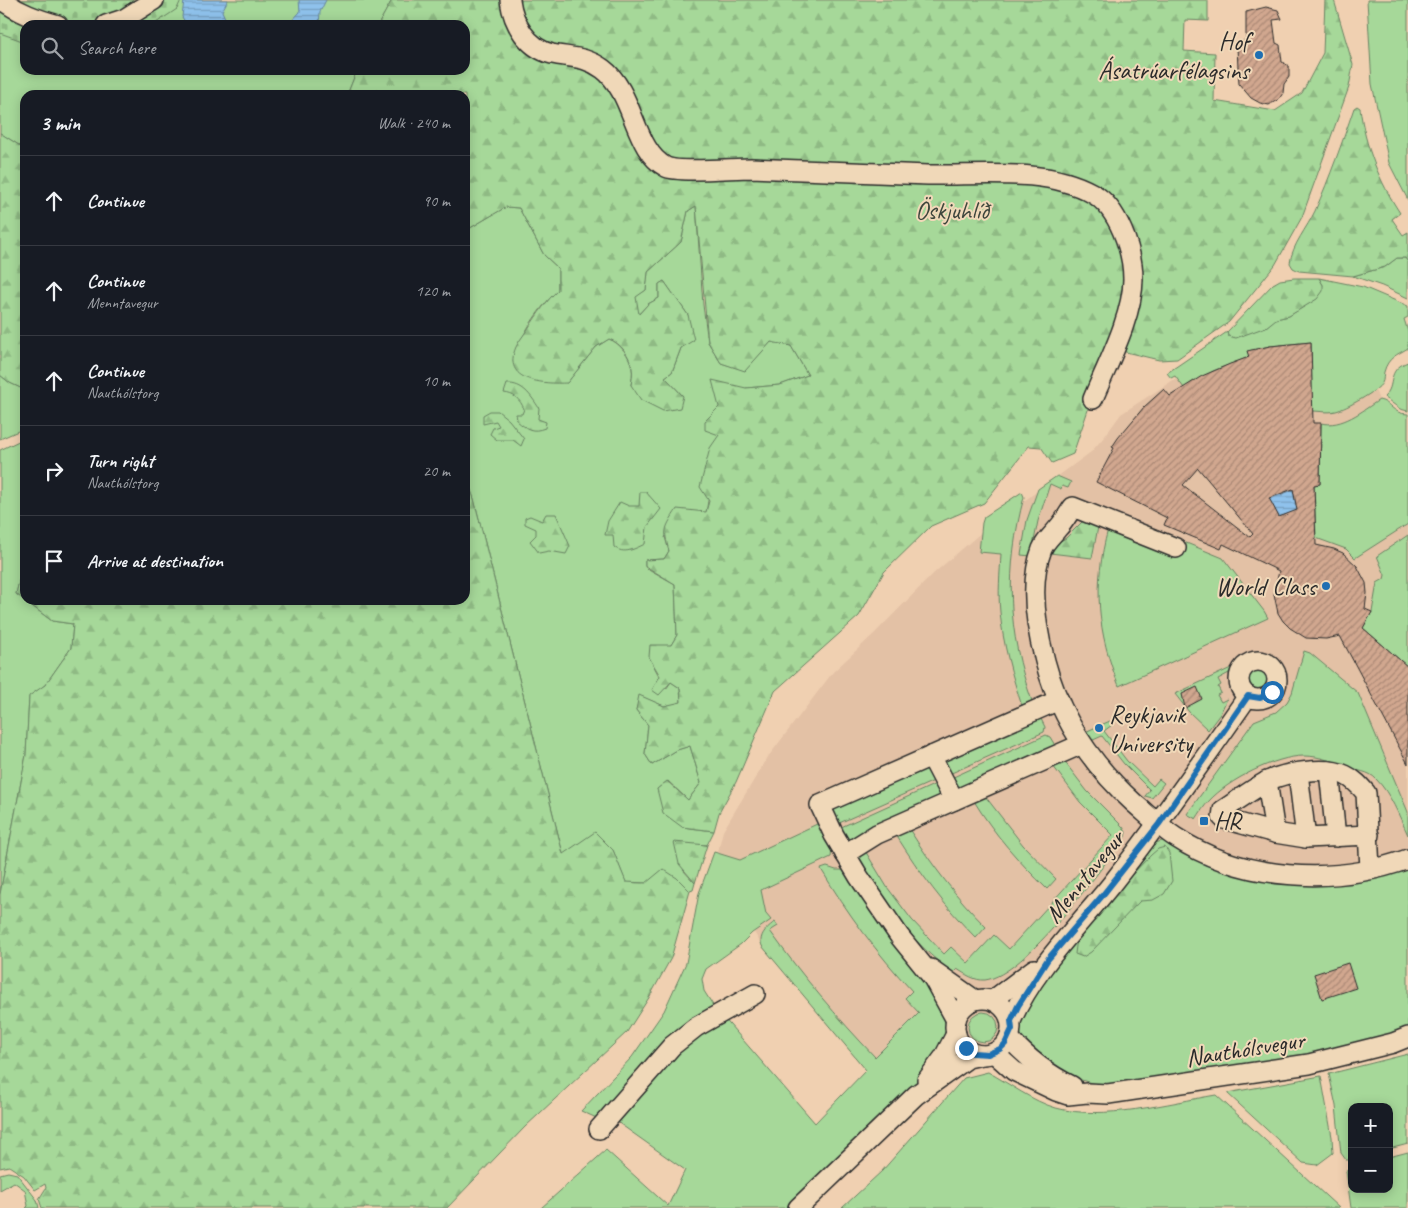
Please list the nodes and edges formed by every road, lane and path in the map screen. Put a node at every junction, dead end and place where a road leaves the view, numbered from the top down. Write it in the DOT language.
graph roads {
  1 [pos="2,0"];
  2 [pos="154,0"];
  3 [pos="510,0"];
  4 [pos="43,20"];
  5 [pos="121,20"];
  6 [pos="1093,399"];
  7 [pos="1176,548"];
  8 [pos="1248,696"];
  9 [pos="1059,700"];
  10 [pos="1082,744"];
  11 [pos="931,756"];
  12 [pos="1329,771"];
  13 [pos="1298,773"];
  14 [pos="1267,781"];
  15 [pos="954,800"];
  16 [pos="1159,824"];
  17 [pos="1275,833"];
  18 [pos="1369,835"];
  19 [pos="1336,837"];
  20 [pos="1306,838"];
  21 [pos="845,854"];
  22 [pos="1408,859"];
  23 [pos="1370,869"];
  24 [pos="1048,959"];
  25 [pos="922,963"];
  26 [pos="755,994"];
  27 [pos="984,1000"];
  28 [pos="956,1027"];
  29 [pos="1010,1029"];
  30 [pos="1408,1037"];
  31 [pos="988,1054"];
  32 [pos="1087,1093"];
  33 [pos="916,1095"];
  34 [pos="599,1129"];
  35 [pos="798,1208"];
  1 -- 4 [label="street"];
  2 -- 5 [label="street"];
  3 -- 6 [label="street"];
  7 -- 9 [label="street"];
  8 -- 16 [label="street, Menntavegur"];
  9 -- 10 [label="street"];
  9 -- 11 [label="street"];
  10 -- 15 [label="street"];
  10 -- 16 [label="street"];
  11 -- 15 [label="street"];
  11 -- 21 [label="street"];
  12 -- 13 [label="street"];
  12 -- 18 [label="street"];
  12 -- 19 [label="street"];
  13 -- 14 [label="street"];
  13 -- 20 [label="street"];
  14 -- 17 [label="street"];
  14 -- 17 [label="street"];
  15 -- 21 [label="street"];
  16 -- 23 [label="street"];
  16 -- 24 [label="street, Menntavegur"];
  17 -- 20 [label="street"];
  18 -- 19 [label="street"];
  18 -- 23 [label="street"];
  19 -- 20 [label="street"];
  21 -- 25 [label="street"];
  22 -- 23 [label="street"];
  24 -- 27 [label="street, Menntavegur"];
  24 -- 29 [label="street, Menntavegur"];
  25 -- 27 [label="street"];
  25 -- 28 [label="street"];
  26 -- 34 [label="street"];
  27 -- 28 [label="street"];
  27 -- 29 [label="street"];
  28 -- 31 [label="street"];
  28 -- 33 [label="street"];
  29 -- 31 [label="street"];
  29 -- 32 [label="street, Nauthólsvegur"];
  30 -- 32 [label="street, Nauthólsvegur"];
  31 -- 32 [label="street, Nauthólsvegur"];
  31 -- 33 [label="street"];
  33 -- 35 [label="street"];
}
